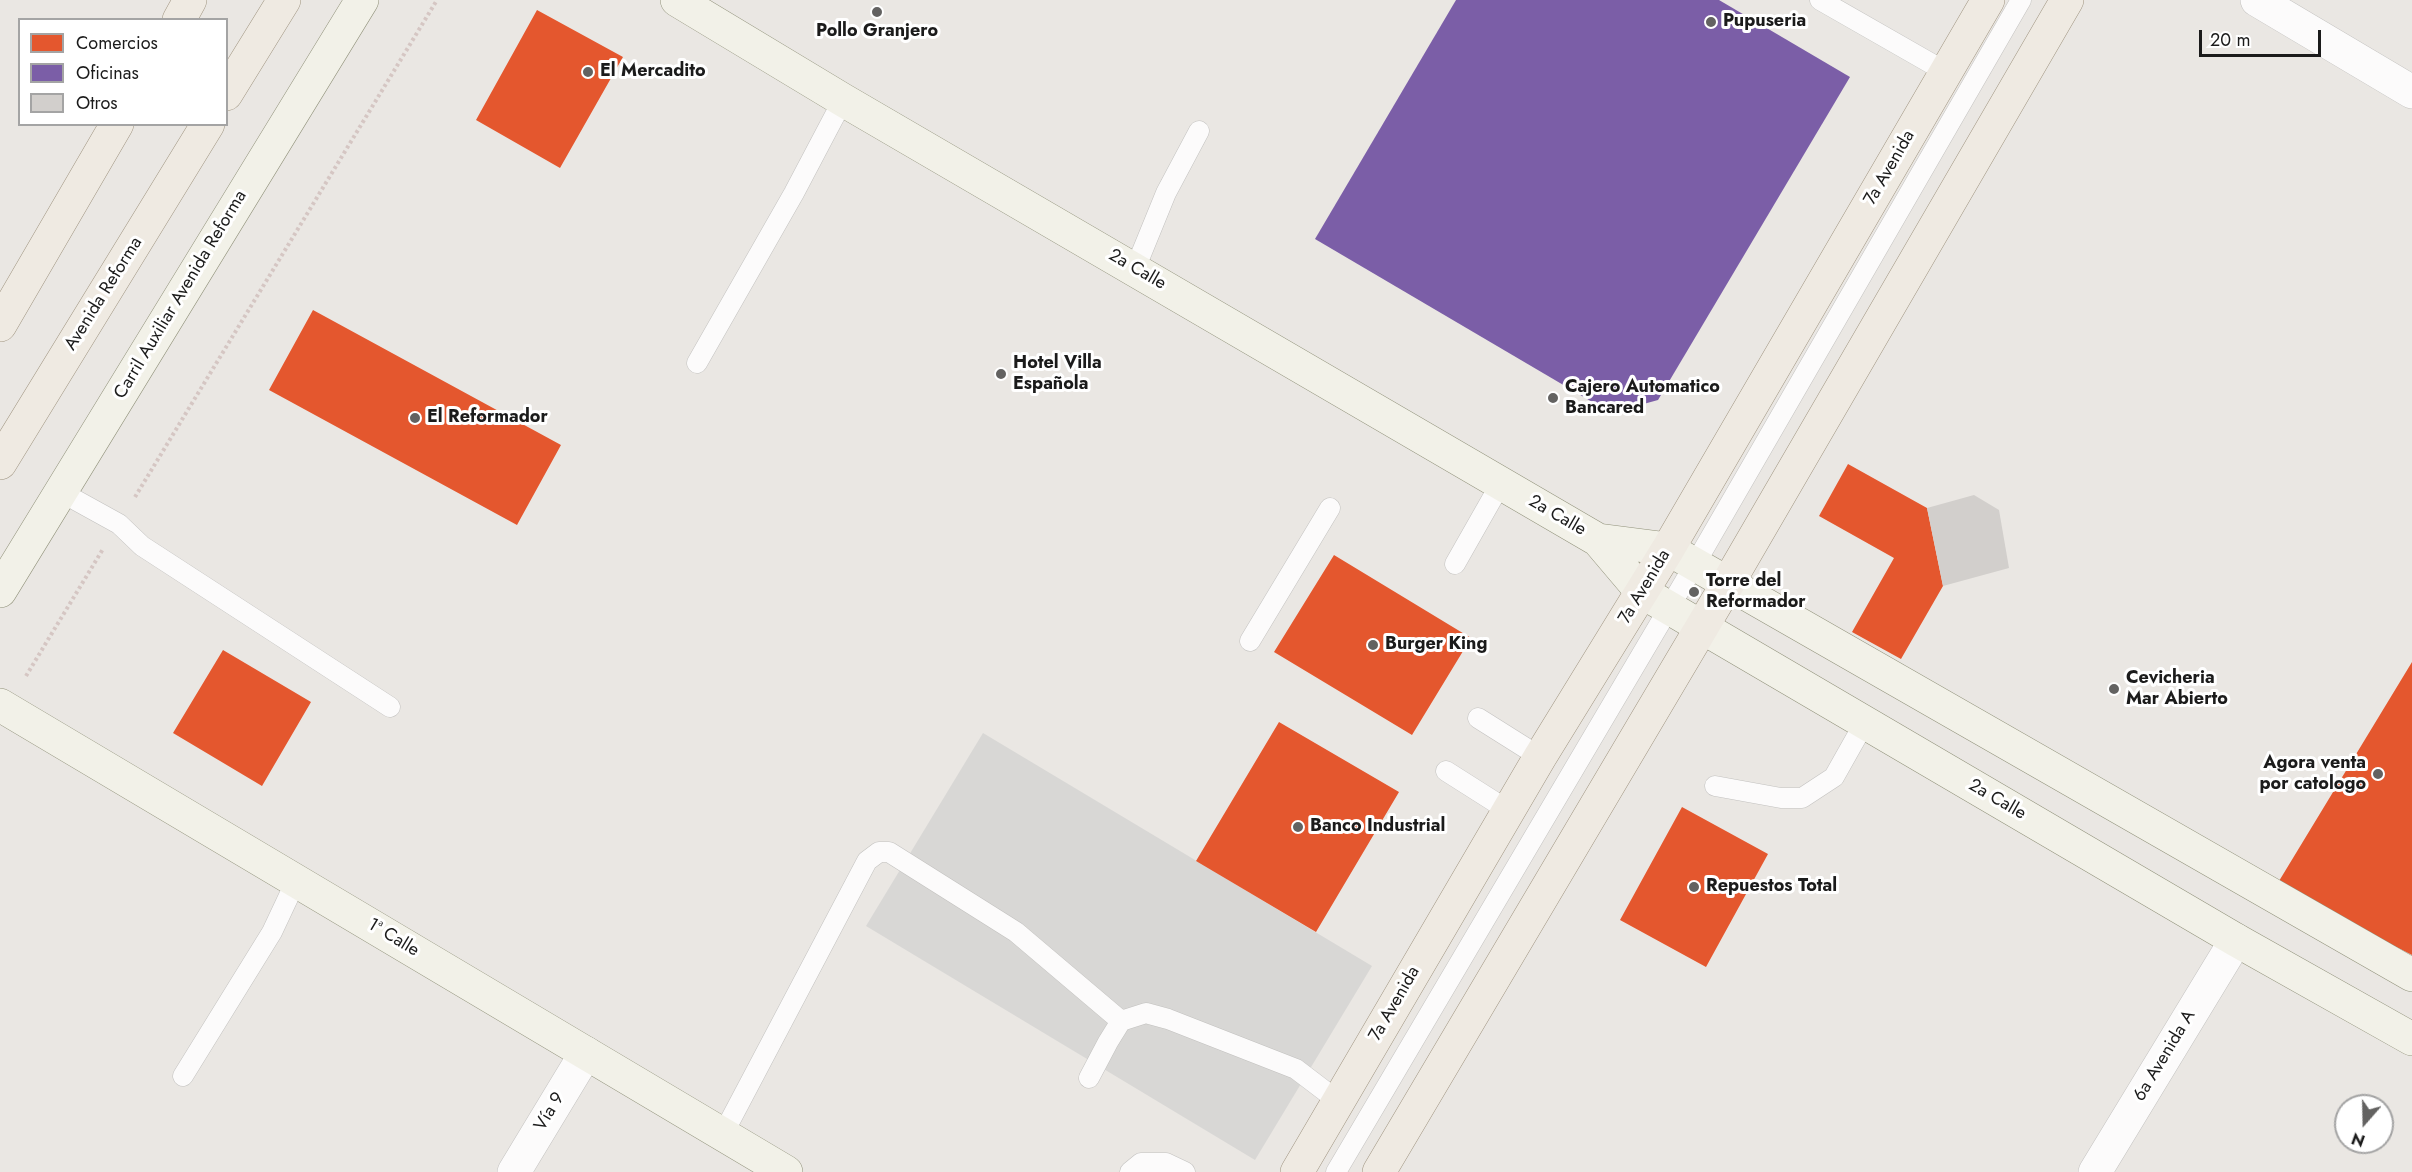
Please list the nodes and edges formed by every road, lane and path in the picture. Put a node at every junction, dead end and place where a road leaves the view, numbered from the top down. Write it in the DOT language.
graph roads {
  1 [pos="190,0"];
  2 [pos="284,0"];
  3 [pos="362,0"];
  4 [pos="437,0"];
  5 [pos="677,0"];
  6 [pos="1820,0"];
  7 [pos="1988,0"];
  8 [pos="2021,0"];
  9 [pos="2067,0"];
  10 [pos="2257,0"];
  11 [pos="180,18"];
  12 [pos="1946,72"];
  13 [pos="228,91"];
  14 [pos="2412,92"];
  15 [pos="843,100"];
  16 [pos="116,126"];
  17 [pos="207,126"];
  18 [pos="1199,131"];
  19 [pos="1135,269"];
  20 [pos="0,325"];
  21 [pos="697,363"];
  22 [pos="0,463"];
  23 [pos="1501,483"];
  24 [pos="61,492"];
  25 [pos="1330,507"];
  26 [pos="119,524"];
  27 [pos="1598,540"];
  28 [pos="1682,557"];
  29 [pos="1455,564"];
  30 [pos="1728,583"];
  31 [pos="0,591"];
  32 [pos="1642,592"];
  33 [pos="1670,608"];
  34 [pos="1702,627"];
  35 [pos="1250,641"];
  36 [pos="390,706"];
  37 [pos="3,707"];
  38 [pos="1478,718"];
  39 [pos="1865,722"];
  40 [pos="1540,757"];
  41 [pos="1446,771"];
  42 [pos="1715,786"];
  43 [pos="1509,811"];
  44 [pos="296,881"];
  45 [pos="2236,939"];
  46 [pos="2412,975"];
  47 [pos="1121,1022"];
  48 [pos="2412,1040"];
  49 [pos="586,1053"];
  50 [pos="183,1076"];
  51 [pos="1089,1078"];
  52 [pos="1338,1101"];
  53 [pos="723,1134"];
  54 [pos="514,1172"];
  55 [pos="786,1172"];
  56 [pos="1130,1172"];
  57 [pos="1185,1172"];
  58 [pos="1297,1172"];
  59 [pos="1336,1172"];
  60 [pos="1379,1172"];
  61 [pos="2095,1172"];
  1 -- 11 [label="main road"];
  2 -- 13 [label="main road"];
  3 -- 24 [label="main road, Carril Auxiliar Avenida Reforma"];
  4 -- 26 [label="path"];
  5 -- 15 [label="main road, 2a Calle"];
  6 -- 12 [label="lane"];
  7 -- 12 [label="main road, 7a Avenida"];
  8 -- 28 [label="lane"];
  9 -- 30 [label="main road"];
  10 -- 14 [label="street"];
  12 -- 28 [label="main road, 7a Avenida"];
  15 -- 19 [label="main road, 2a Calle"];
  15 -- 21 [label="lane"];
  16 -- 20 [label="main road"];
  17 -- 22 [label="main road, Avenida Reforma"];
  18 -- 19 [label="lane"];
  19 -- 23 [label="main road, 2a Calle"];
  23 -- 27 [label="main road, 2a Calle"];
  23 -- 29 [label="lane"];
  24 -- 26 [label="lane"];
  24 -- 31 [label="main road, Carril Auxiliar Avenida Reforma"];
  25 -- 35 [label="lane"];
  26 -- 36 [label="lane"];
  26 -- 37 [label="path"];
  27 -- 28 [label="main road, 2a Calle"];
  27 -- 32 [label="main road, 2a Calle"];
  28 -- 30 [label="main road, 2a Calle"];
  28 -- 32 [label="main road, 7a Avenida"];
  28 -- 33 [label="lane"];
  30 -- 34 [label="main road"];
  30 -- 46 [label="main road, 2a Calle"];
  32 -- 33 [label="main road, 2a Calle"];
  32 -- 40 [label="main road, 7a Avenida"];
  33 -- 34 [label="main road, 2a Calle"];
  33 -- 59 [label="lane"];
  34 -- 39 [label="main road, 2a Calle"];
  34 -- 60 [label="main road"];
  37 -- 44 [label="main road, 1ª Calle"];
  38 -- 40 [label="lane"];
  39 -- 42 [label="lane"];
  39 -- 45 [label="main road, 2a Calle"];
  40 -- 43 [label="main road, 7a Avenida"];
  41 -- 43 [label="lane"];
  43 -- 52 [label="main road, 7a Avenida"];
  44 -- 49 [label="main road, 1ª Calle"];
  44 -- 50 [label="lane"];
  45 -- 48 [label="main road, 2a Calle"];
  45 -- 61 [label="street, 6a Avenida A"];
  47 -- 51 [label="lane"];
  47 -- 52 [label="lane"];
  47 -- 53 [label="lane"];
  49 -- 53 [label="main road, 1ª Calle"];
  49 -- 54 [label="street, Vía 9"];
  52 -- 58 [label="main road, 7a Avenida"];
  53 -- 55 [label="main road, 1ª Calle"];
  56 -- 57 [label="lane"];
}
